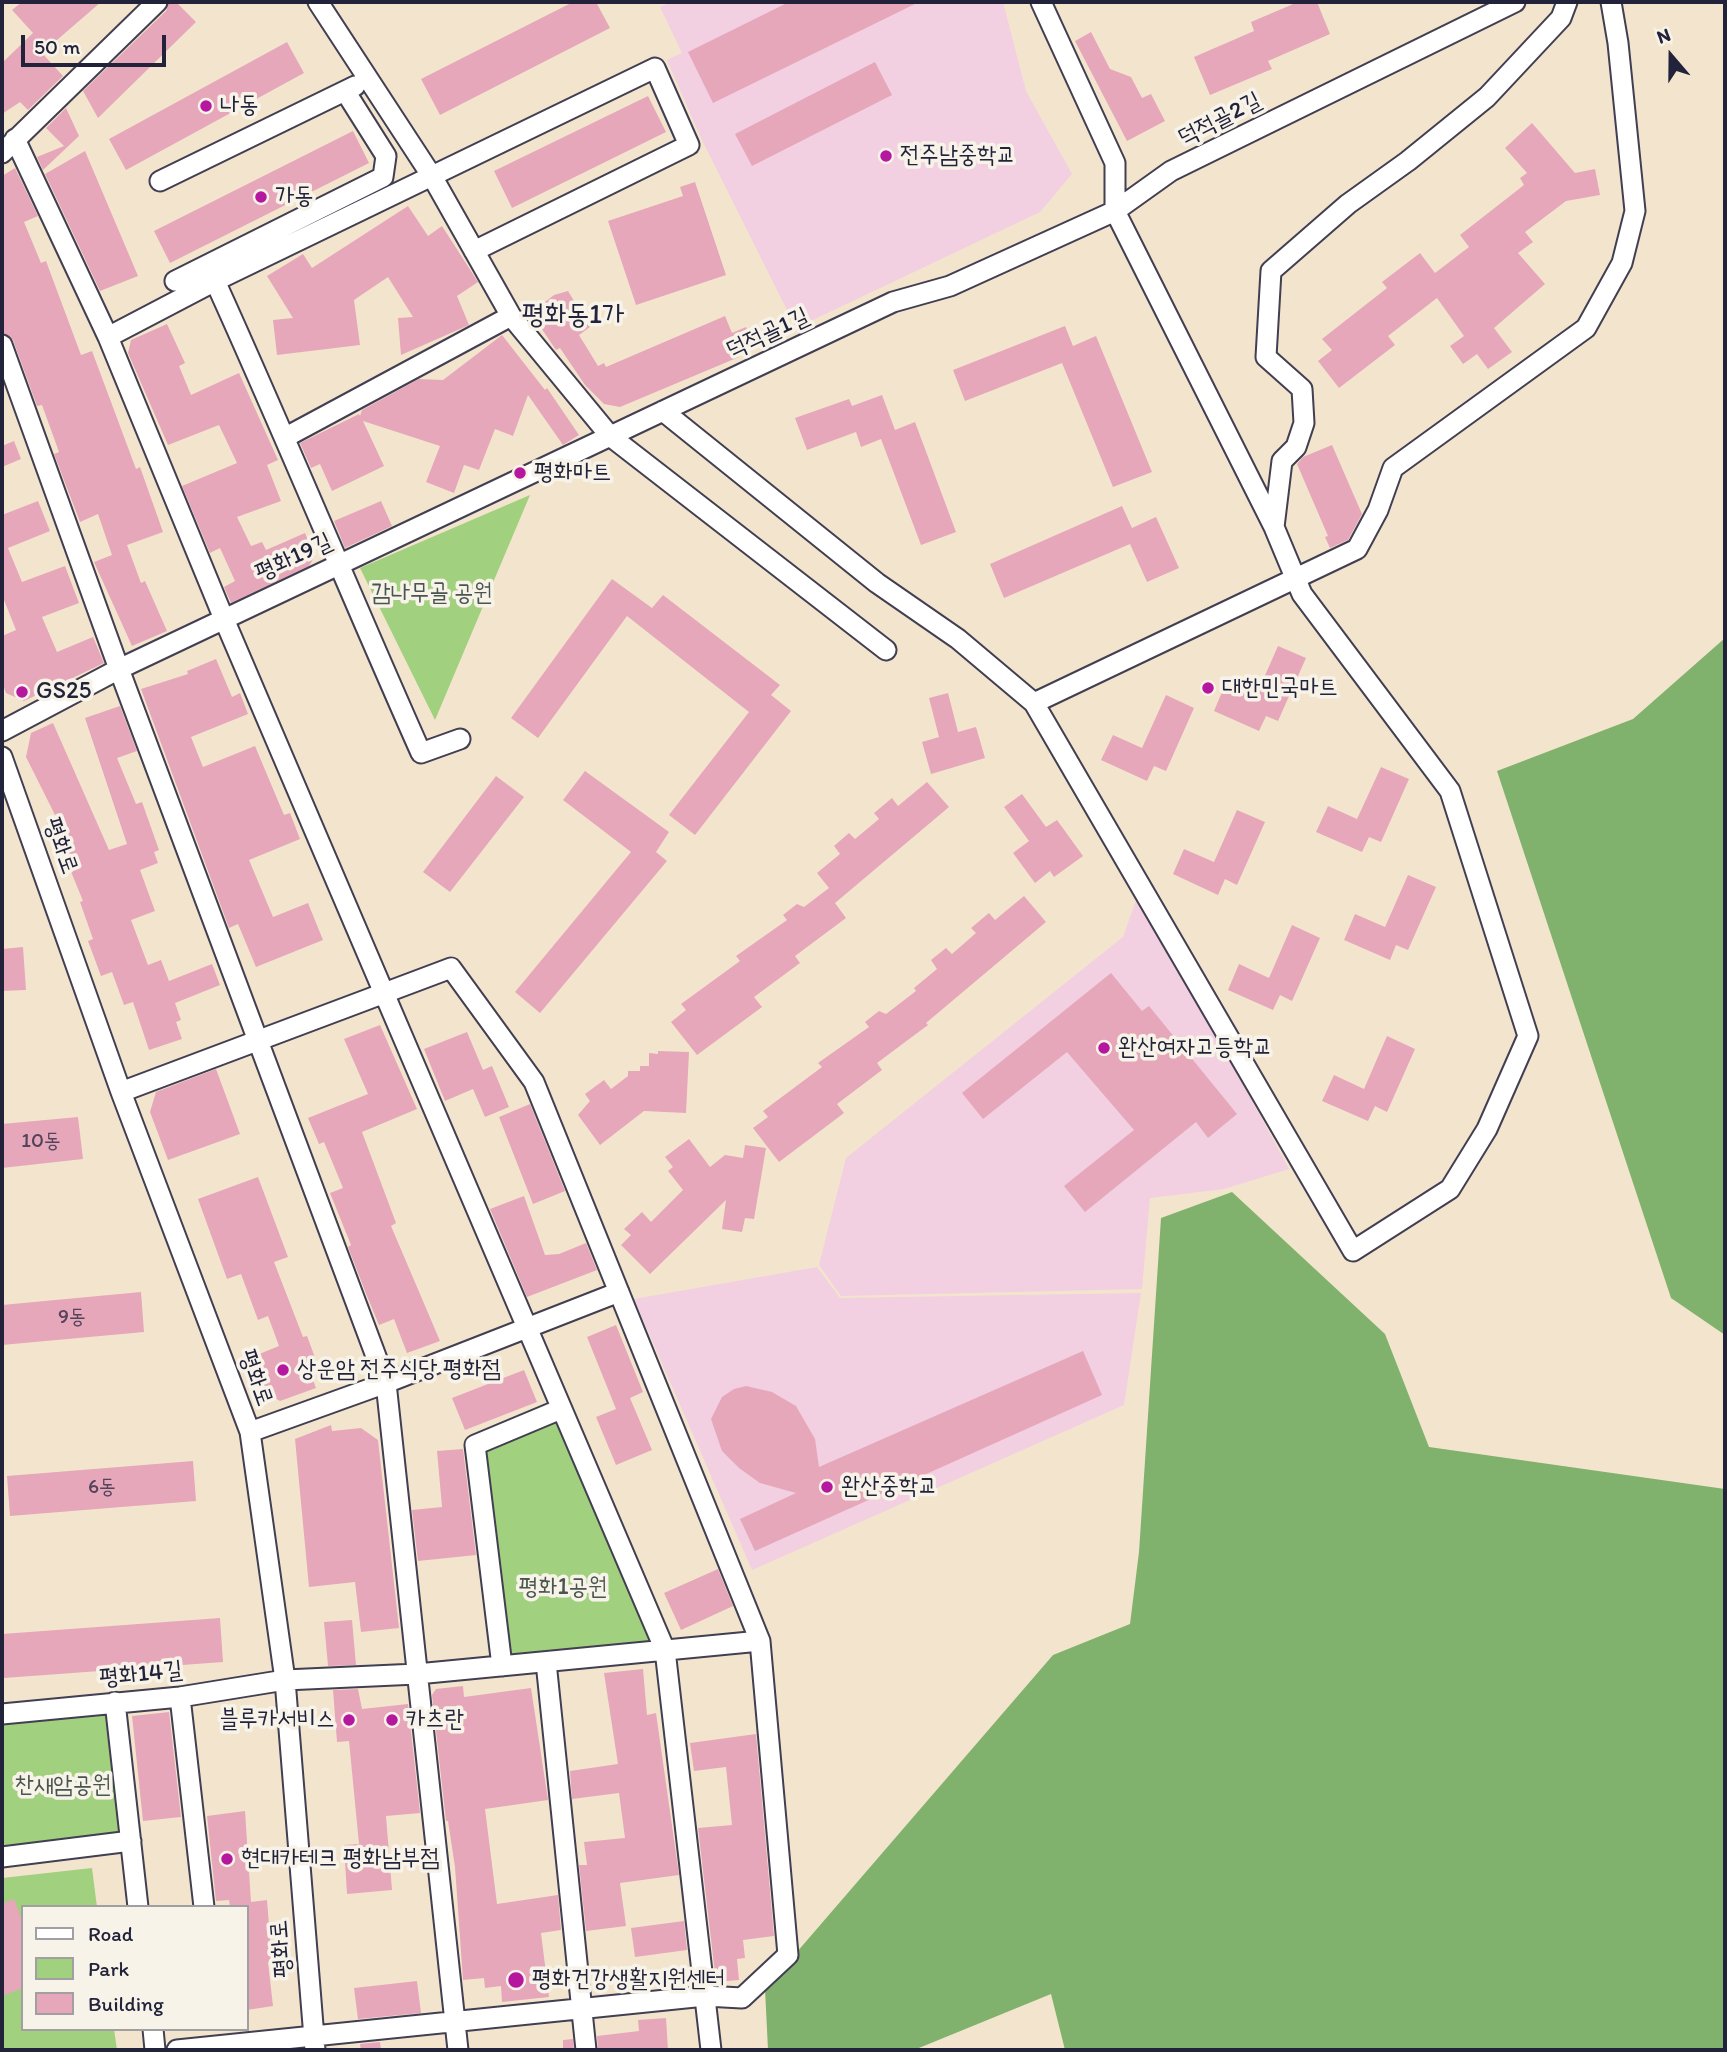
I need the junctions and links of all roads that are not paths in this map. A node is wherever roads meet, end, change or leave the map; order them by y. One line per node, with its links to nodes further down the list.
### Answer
1 (157, 2): 9 (street)
2 (318, 2): 7 (street)
3 (1041, 2): 12 (street)
4 (1515, 2): 12 (street, 덕적골2길)
5 (1567, 2): 23 (street)
6 (1611, 2): 25 (street)
7 (369, 79): 8 (street); 10 (street)
8 (345, 91): 11 (street); 14 (street)
9 (8, 146): 18 (street)
10 (433, 178): 13 (street); 13 (street); 15 (street)
11 (160, 181)
12 (1115, 211): 16 (street, 덕적골2길); 23 (street)
13 (474, 251): 17 (street)
14 (175, 281)
15 (215, 281): 18 (street); 22 (street)
16 (950, 286): 20 (street, 덕적골1길)
17 (512, 316): 21 (street); 22 (street)
18 (108, 337): 26 (street)
19 (2, 345): 28 (street)
20 (663, 411): 21 (street, 덕적골1길); 29 (street)
21 (610, 436): 24 (street, 평화19길); 27 (street)
22 (286, 437): 24 (street)
23 (1274, 527): 25 (street)
24 (338, 565): 26 (street, 평화19길); 31 (street)
25 (1295, 579): 29 (street); 29 (street)
26 (224, 619): 28 (street, 평화19길); 33 (street)
27 (887, 650)
28 (118, 668): 30 (street, 평화19길); 34 (street)
29 (1034, 703)
30 (2, 731)
31 (460, 739)
32 (2, 757): 35 (street, 평화로)
33 (386, 993): 34 (street); 36 (street); 37 (street)
34 (257, 1041): 35 (street); 38 (street)
35 (121, 1092): 40 (street, 평화로)
36 (619, 1292): 37 (street); 41 (street)
37 (528, 1329): 38 (street); 39 (street)
38 (386, 1384): 40 (street); 45 (street)
39 (561, 1409): 42 (street); 44 (street)
40 (250, 1432): 46 (street, 평화로)
41 (760, 1641): 42 (street, 평화14길); 54 (street)
42 (665, 1650): 43 (street, 평화14길); 54 (street)
43 (546, 1662): 44 (street, 평화14길); 55 (street)
44 (502, 1666): 45 (street, 평화14길)
45 (417, 1674): 46 (street, 평화14길); 56 (street)
46 (285, 1680): 47 (street, 평화14길); 59 (street, 평화로)
47 (180, 1697): 48 (street, 평화14길); 53 (street)
48 (115, 1702): 49 (street, 평화14길); 50 (street)
49 (2, 1714)
50 (131, 1841): 51 (street); 52 (street)
51 (2, 1857)
52 (138, 1905)
53 (204, 1905)
54 (705, 1996): 55 (street); 64 (street)
55 (582, 2008): 56 (street); 63 (street)
56 (455, 2022): 59 (street); 62 (street)
57 (153, 2031): 60 (street)
58 (219, 2042): 59 (street); 61 (street)
59 (315, 2042)
60 (155, 2050)
61 (177, 2050)
62 (458, 2050)
63 (586, 2050)
64 (711, 2050)

